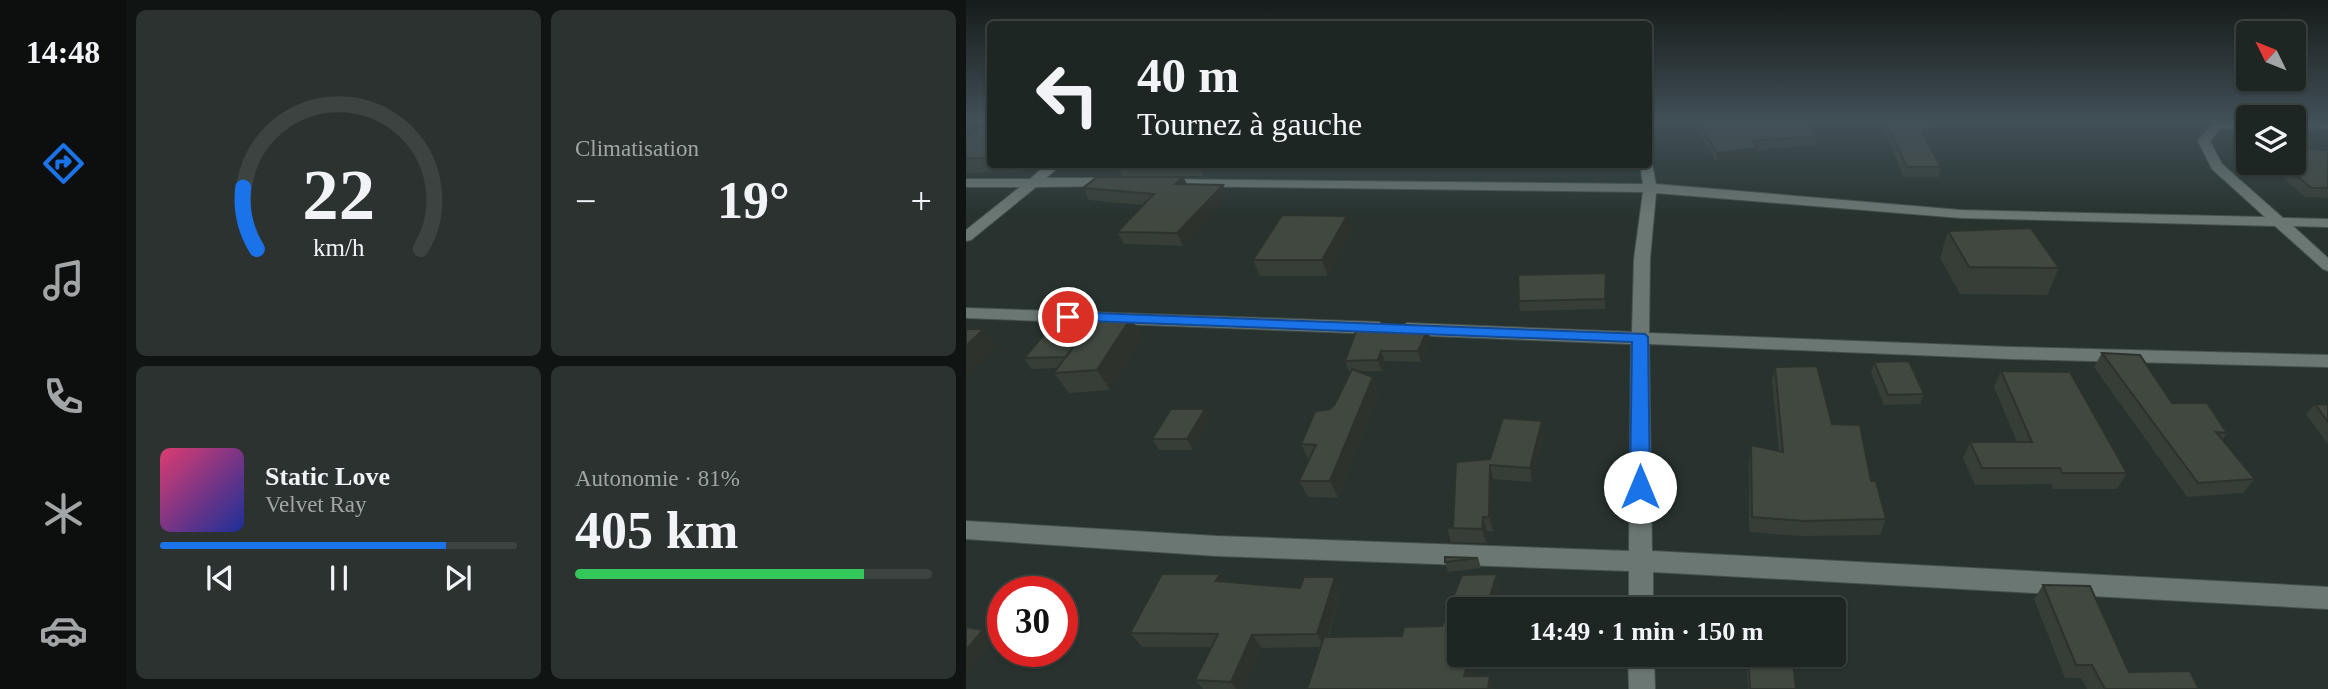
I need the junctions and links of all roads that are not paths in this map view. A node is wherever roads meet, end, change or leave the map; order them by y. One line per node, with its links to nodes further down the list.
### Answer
1 (2210, 152): 7 (street)
2 (1051, 168): 4 (street)
3 (1647, 168): 6 (street)
4 (1034, 182): 5 (street); 6 (street); 9 (street)
5 (966, 183)
6 (1650, 188): 7 (street); 12 (street)
7 (2280, 221): 8 (street); 10 (street)
8 (2328, 223)
9 (966, 237)
10 (2328, 266)
11 (966, 313): 12 (street)
12 (1640, 337): 13 (street); 15 (street)
13 (2328, 361)
14 (966, 530): 15 (street)
15 (1640, 561): 16 (street); 17 (street)
16 (1641, 597)
17 (2328, 597)
18 (1641, 667): 19 (street)
19 (1642, 689)

